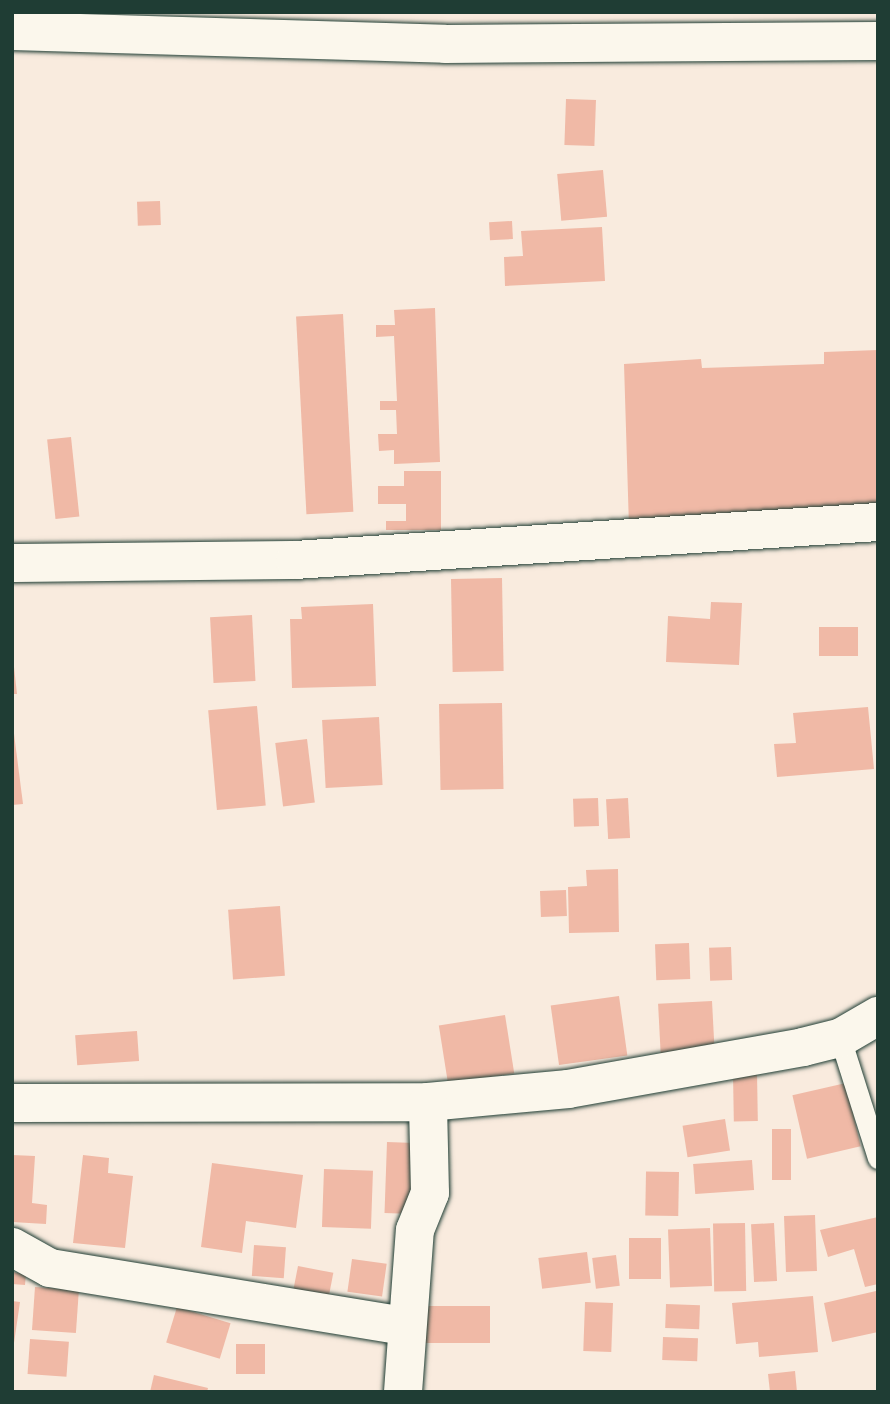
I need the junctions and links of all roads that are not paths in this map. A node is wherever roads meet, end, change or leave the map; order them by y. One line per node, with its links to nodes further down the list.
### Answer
1 (12, 31): 2 (street)
2 (878, 41)
3 (878, 522): 4 (street)
4 (12, 563)
5 (878, 1016): 6 (street)
6 (840, 1038): 7 (street); 9 (lane)
7 (428, 1102): 8 (street); 11 (street)
8 (12, 1103)
9 (878, 1158)
10 (12, 1247): 11 (street)
11 (404, 1325): 12 (street)
12 (403, 1392)

